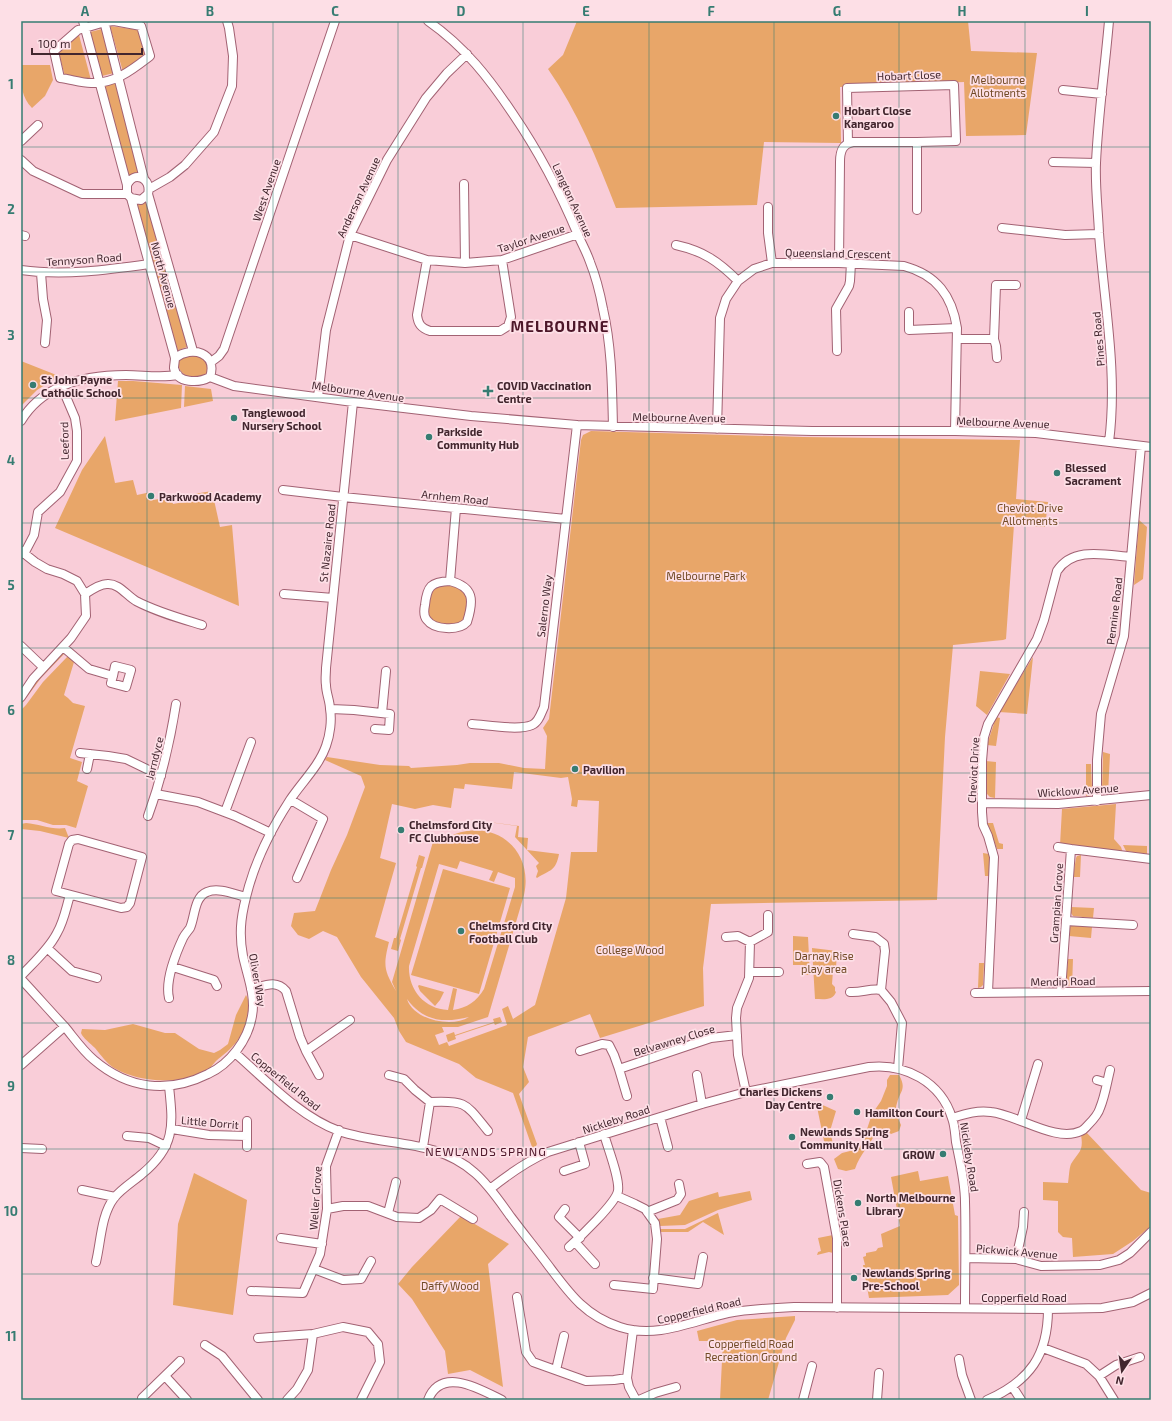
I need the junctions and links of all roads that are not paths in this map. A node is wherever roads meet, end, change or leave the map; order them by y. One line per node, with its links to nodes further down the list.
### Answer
1 (227, 21): 22 (street)
2 (335, 21): 51 (street, West Avenue)
3 (428, 21): 7 (street, Langton Avenue)
4 (1110, 21): 12 (street, Pines Road)
5 (104, 22): 6 (street); 9 (street, North Avenue); 9 (street)
6 (84, 24): 10 (street, North Avenue); 10 (street)
7 (438, 24): 8 (street, Langton Avenue)
8 (467, 54): 27 (street, Langton Avenue); 29 (street, Anderson Avenue)
9 (119, 77): 10 (street); 20 (street, North Avenue)
10 (100, 82): 23 (street, North Avenue)
11 (1063, 90): 12 (street)
12 (1102, 94): 19 (street, Pines Road)
13 (38, 125): 14 (street)
14 (21, 141)
15 (917, 142): 16 (street, Hobart Close); 16 (street, Hobart Close); 25 (street)
16 (848, 143): 35 (street, Hobart Close)
17 (21, 160): 23 (street)
18 (1053, 162): 19 (street)
19 (1096, 164): 28 (street, Pines Road)
20 (144, 179): 22 (street, North Avenue); 23 (street)
21 (464, 184): 34 (street)
22 (149, 191): 23 (street); 47 (street, North Avenue)
23 (129, 192): 37 (street, North Avenue)
24 (768, 207): 33 (street)
25 (917, 210)
26 (1002, 228): 28 (street)
27 (578, 234): 32 (street, Taylor Avenue); 59 (street, Langton Avenue)
28 (1099, 234): 62 (street, Pines Road)
29 (350, 235): 31 (street, Taylor Avenue); 55 (street, Anderson Avenue)
30 (676, 245): 40 (street)
31 (427, 260): 32 (street); 34 (street, Taylor Avenue)
32 (502, 260): 34 (street, Taylor Avenue)
33 (772, 262): 35 (street, Queensland Crescent); 40 (street, Queensland Crescent)
34 (465, 263)
35 (839, 263): 36 (street, Queensland Crescent)
36 (851, 263): 43 (street, Queensland Crescent); 48 (street)
37 (149, 264): 39 (street, Tennyson Road); 49 (street, North Avenue)
38 (21, 270): 39 (street, Tennyson Road)
39 (41, 273): 46 (street)
40 (738, 280): 60 (street, Queensland Crescent)
41 (1016, 285): 45 (street)
42 (909, 312): 43 (street)
43 (957, 328): 44 (street, Queensland Crescent)
44 (957, 339): 45 (street); 61 (street, Queensland Crescent)
45 (994, 339): 50 (street)
46 (45, 342)
47 (193, 351): 49 (street); 51 (street)
48 (836, 351)
49 (175, 358): 52 (street)
50 (997, 358)
51 (211, 362): 53 (street)
52 (178, 376): 53 (street); 54 (street)
53 (210, 377): 55 (street, Melbourne Avenue)
54 (62, 385): 57 (street); 69 (street, Leeford)
55 (318, 397): 56 (street, Melbourne Avenue)
56 (353, 402): 58 (street, Melbourne Avenue); 66 (street, St Nazaire Road)
57 (21, 421)
58 (577, 425): 59 (street, Melbourne Avenue); 68 (street, Salerno Way)
59 (613, 427): 60 (street, Melbourne Avenue)
60 (717, 429): 61 (street, Melbourne Avenue)
61 (955, 430): 62 (street, Melbourne Avenue)
62 (1109, 442): 63 (street, Melbourne Avenue)
63 (1141, 446): 64 (street, Melbourne Avenue); 70 (street, Pennine Road)
64 (1151, 447)
65 (283, 490): 66 (street, Arnhem Road)
66 (343, 497): 67 (street, Arnhem Road); 74 (street, St Nazaire Road)
67 (456, 508): 68 (street, Arnhem Road); 71 (street)
68 (566, 519): 86 (street, Salerno Way)
69 (23, 552): 72 (street)
70 (1131, 557): 96 (street, Pennine Road); 97 (street, Cheviot Drive)
71 (450, 581): 71 (street)
72 (85, 594): 75 (street); 77 (street)
73 (284, 594): 74 (street)
74 (333, 598): 81 (street, St Nazaire Road)
75 (202, 625)
76 (21, 646): 78 (street)
77 (63, 647): 78 (street); 80 (street)
78 (43, 667): 82 (street)
79 (386, 671): 85 (street)
80 (113, 676)
81 (326, 686): 84 (street, Oliver Way)
82 (21, 697)
83 (176, 704): 92 (street, Jarndyce)
84 (331, 709): 85 (street); 95 (street, Oliver Way)
85 (382, 713): 87 (street)
86 (472, 724)
87 (375, 729)
88 (251, 742): 98 (street)
89 (80, 753): 90 (street)
90 (90, 754): 91 (street); 92 (street)
91 (87, 769)
92 (161, 776): 93 (street, Jarndyce)
93 (156, 794): 98 (street); 99 (street, Jarndyce)
94 (1151, 795): 96 (street, Wicklow Avenue)
95 (291, 800): 100 (street, Oliver Way); 104 (street)
96 (1097, 801): 97 (street, Wicklow Avenue)
97 (982, 803): 125 (street, Cheviot Drive)
98 (225, 812): 100 (street)
99 (148, 816)
100 (271, 833): 106 (street, Oliver Way)
101 (1058, 847): 102 (street)
102 (1071, 849): 103 (street, Grampian Grove); 108 (street, Grampian Grove)
103 (1151, 859)
104 (297, 878)
105 (70, 895): 105 (street); 113 (street)
106 (246, 897): 114 (street); 120 (street, Oliver Way)
107 (768, 915): 112 (street)
108 (1066, 921): 109 (street); 122 (street, Grampian Grove)
109 (1133, 925)
110 (853, 934): 121 (street)
111 (726, 937): 112 (street)
112 (750, 942): 115 (street)
113 (47, 948): 117 (street); 118 (street)
114 (173, 967): 119 (street); 127 (street)
115 (750, 972): 116 (street); 130 (street)
116 (779, 972)
117 (21, 978): 129 (street, Oliver Way)
118 (97, 978)
119 (217, 986)
120 (250, 989): 131 (street); 133 (street, Oliver Way)
121 (881, 990): 124 (street); 136 (street)
122 (1061, 991): 123 (street, Mendip Road); 125 (street, Mendip Road)
123 (1151, 991)
124 (850, 992)
125 (988, 992): 126 (street, Mendip Road)
126 (975, 993)
127 (169, 998)
128 (350, 1020): 131 (street)
129 (64, 1027): 135 (street); 144 (street, Oliver Way)
130 (737, 1035): 137 (street, Belvawney Close); 145 (street)
131 (306, 1051): 139 (street)
132 (580, 1051): 137 (street)
133 (235, 1053): 144 (street, Oliver Way); 154 (street, Copperfield Road)
134 (1038, 1064): 151 (street)
135 (21, 1065)
136 (898, 1068): 145 (street, Nickleby Road); 150 (street, Nickleby Road)
137 (619, 1069): 146 (street)
138 (1110, 1070): 143 (street)
139 (319, 1075)
140 (389, 1075): 147 (street)
141 (697, 1075): 148 (street)
142 (1097, 1080): 143 (street)
143 (1107, 1083): 151 (street)
144 (169, 1086): 153 (street)
145 (746, 1092): 148 (street, Nickleby Road)
146 (627, 1096)
147 (430, 1102): 155 (street); 162 (street)
148 (702, 1104): 149 (street, Nickleby Road)
149 (660, 1117): 156 (street, Nickleby Road); 163 (street, Nickleby Road)
150 (952, 1118): 151 (street); 185 (street, Nickleby Road)
151 (1021, 1120)
152 (247, 1121): 158 (street, Little Dorrit)
153 (172, 1130): 158 (street, Little Dorrit); 160 (street)
154 (339, 1130): 162 (street, Copperfield Road); 174 (street, Weller Grove)
155 (488, 1131)
156 (604, 1134): 159 (street, Nickleby Road); 172 (street)
157 (126, 1136): 160 (street)
158 (247, 1136): 161 (street, Little Dorrit)
159 (579, 1142): 167 (street, Nickleby Road); 170 (street, Nickleby Road)
160 (166, 1146): 173 (street)
161 (247, 1147)
162 (423, 1147): 170 (street, Copperfield Road)
163 (668, 1147)
164 (21, 1148): 165 (street)
165 (42, 1149)
166 (806, 1164): 196 (street, Dickens Place)
167 (564, 1171)
168 (396, 1182): 178 (street)
169 (679, 1184): 176 (street)
170 (490, 1189): 199 (street, Copperfield Road)
171 (82, 1190): 173 (street)
172 (616, 1196): 176 (street); 182 (street)
173 (115, 1197): 188 (street)
174 (327, 1209): 178 (street); 183 (street, Weller Grove)
175 (565, 1210): 182 (street)
176 (647, 1212): 191 (street)
177 (1024, 1212): 186 (street)
178 (388, 1213): 179 (street)
179 (473, 1219)
180 (1151, 1232): 186 (street, Pickwick Avenue)
181 (281, 1238): 183 (street, Weller Grove)
182 (575, 1242): 189 (street)
183 (322, 1244): 190 (street, Weller Grove)
184 (703, 1257): 191 (street)
185 (966, 1258): 186 (street, Pickwick Avenue); 197 (street, Nickleby Road)
186 (1016, 1259)
187 (371, 1261): 190 (street)
188 (96, 1262)
189 (595, 1264)
190 (314, 1268): 193 (street, Weller Grove)
191 (653, 1278): 192 (street)
192 (614, 1285)
193 (251, 1291)
194 (1151, 1293): 198 (street, Copperfield Road)
195 (517, 1297): 209 (street)
196 (837, 1308): 197 (street, Copperfield Road); 199 (street, Copperfield Road)
197 (965, 1308): 198 (street, Copperfield Road)
198 (1048, 1309): 204 (street)
199 (633, 1330): 213 (street)
200 (313, 1334): 202 (street); 219 (street); 220 (street)
201 (564, 1336): 209 (street)
202 (258, 1338)
203 (205, 1345): 218 (street)
204 (1043, 1348): 212 (street); 214 (street)
205 (1140, 1357): 212 (street)
206 (959, 1359): 227 (street)
207 (180, 1361): 211 (street)
208 (812, 1366): 225 (street)
209 (556, 1370): 213 (street)
210 (878, 1373): 226 (street)
211 (165, 1376): 216 (street); 217 (street)
212 (1099, 1376): 230 (street)
213 (627, 1378): 223 (street)
214 (1012, 1386): 228 (street); 229 (street)
215 (676, 1387): 224 (street)
216 (142, 1400)
217 (187, 1400)
218 (257, 1400)
219 (287, 1400)
220 (361, 1400)
221 (428, 1400): 222 (street)
222 (502, 1400)
223 (636, 1400)
224 (639, 1400)
225 (803, 1400)
226 (878, 1400)
227 (971, 1400)
228 (987, 1400)
229 (1021, 1400)
230 (1114, 1400)

